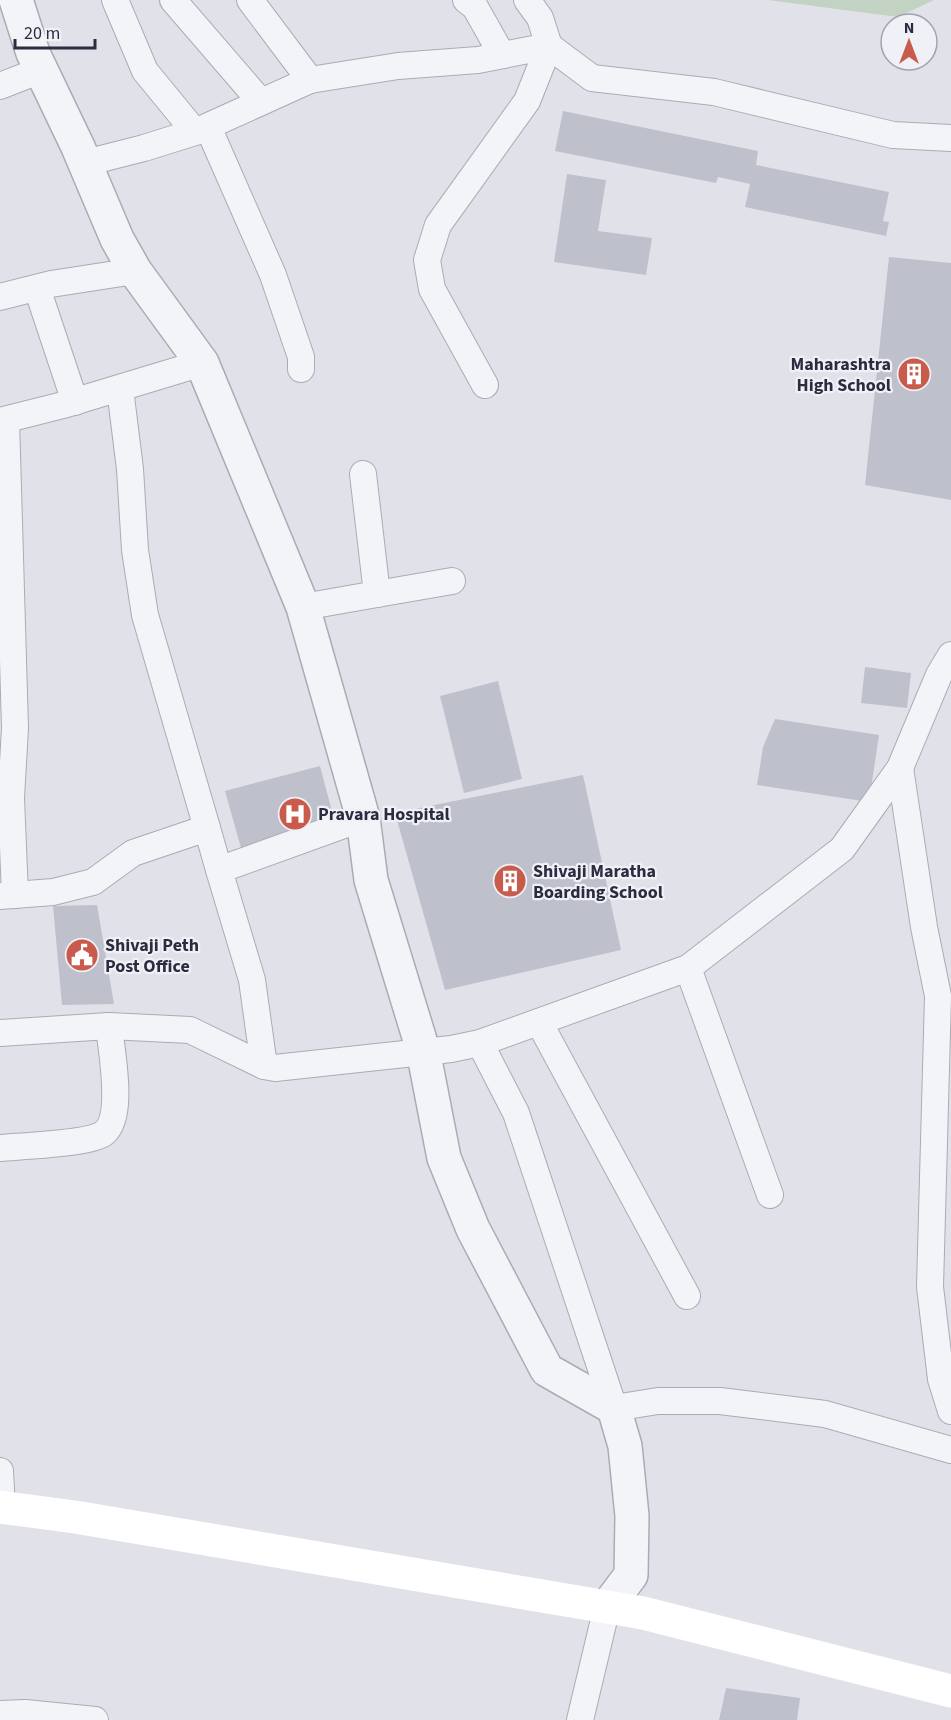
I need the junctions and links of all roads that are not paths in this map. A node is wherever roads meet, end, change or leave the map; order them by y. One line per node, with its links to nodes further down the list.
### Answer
1 (16, 0): 9 (street)
2 (115, 0): 13 (street)
3 (173, 0): 12 (street)
4 (250, 0): 10 (street)
5 (466, 0): 8 (street)
6 (527, 0): 7 (street)
7 (549, 46): 8 (street); 14 (street); 21 (street)
8 (502, 55): 10 (street)
9 (41, 70): 11 (street); 15 (street)
10 (310, 80): 12 (street)
11 (0, 86)
12 (261, 102): 13 (street)
13 (201, 130): 15 (street); 20 (street)
14 (951, 138)
15 (85, 163): 16 (street)
16 (135, 271): 17 (street); 19 (street)
17 (37, 288): 18 (street); 23 (street)
18 (0, 297)
19 (202, 363): 22 (street); 28 (street)
20 (301, 369)
21 (485, 385)
22 (120, 388): 23 (street); 32 (street)
23 (75, 402): 24 (street)
24 (3, 420): 34 (street)
25 (363, 474): 27 (street)
26 (452, 581): 27 (street)
27 (377, 594): 28 (street)
28 (303, 607): 31 (street)
29 (951, 655): 30 (street)
30 (900, 768): 35 (street); 36 (street)
31 (363, 818): 33 (street); 41 (street)
32 (207, 828): 33 (street); 34 (street)
33 (219, 870): 42 (street)
34 (8, 896)
35 (688, 968): 37 (street); 44 (street)
36 (944, 996): 47 (street)
37 (538, 1022): 40 (street); 45 (street)
38 (109, 1026): 39 (street); 42 (street); 43 (street)
39 (0, 1033)
40 (480, 1043): 41 (street); 46 (street)
41 (423, 1050): 42 (street); 46 (street)
42 (264, 1066)
43 (0, 1148)
44 (770, 1195)
45 (687, 1296)
46 (614, 1408): 48 (street); 51 (street)
47 (951, 1412)
48 (951, 1450)
49 (0, 1471): 50 (street)
50 (1, 1507): 51 (main road)
51 (607, 1607): 52 (main road); 55 (street)
52 (951, 1691)
53 (2, 1716): 54 (street)
54 (95, 1720)
55 (580, 1720)

